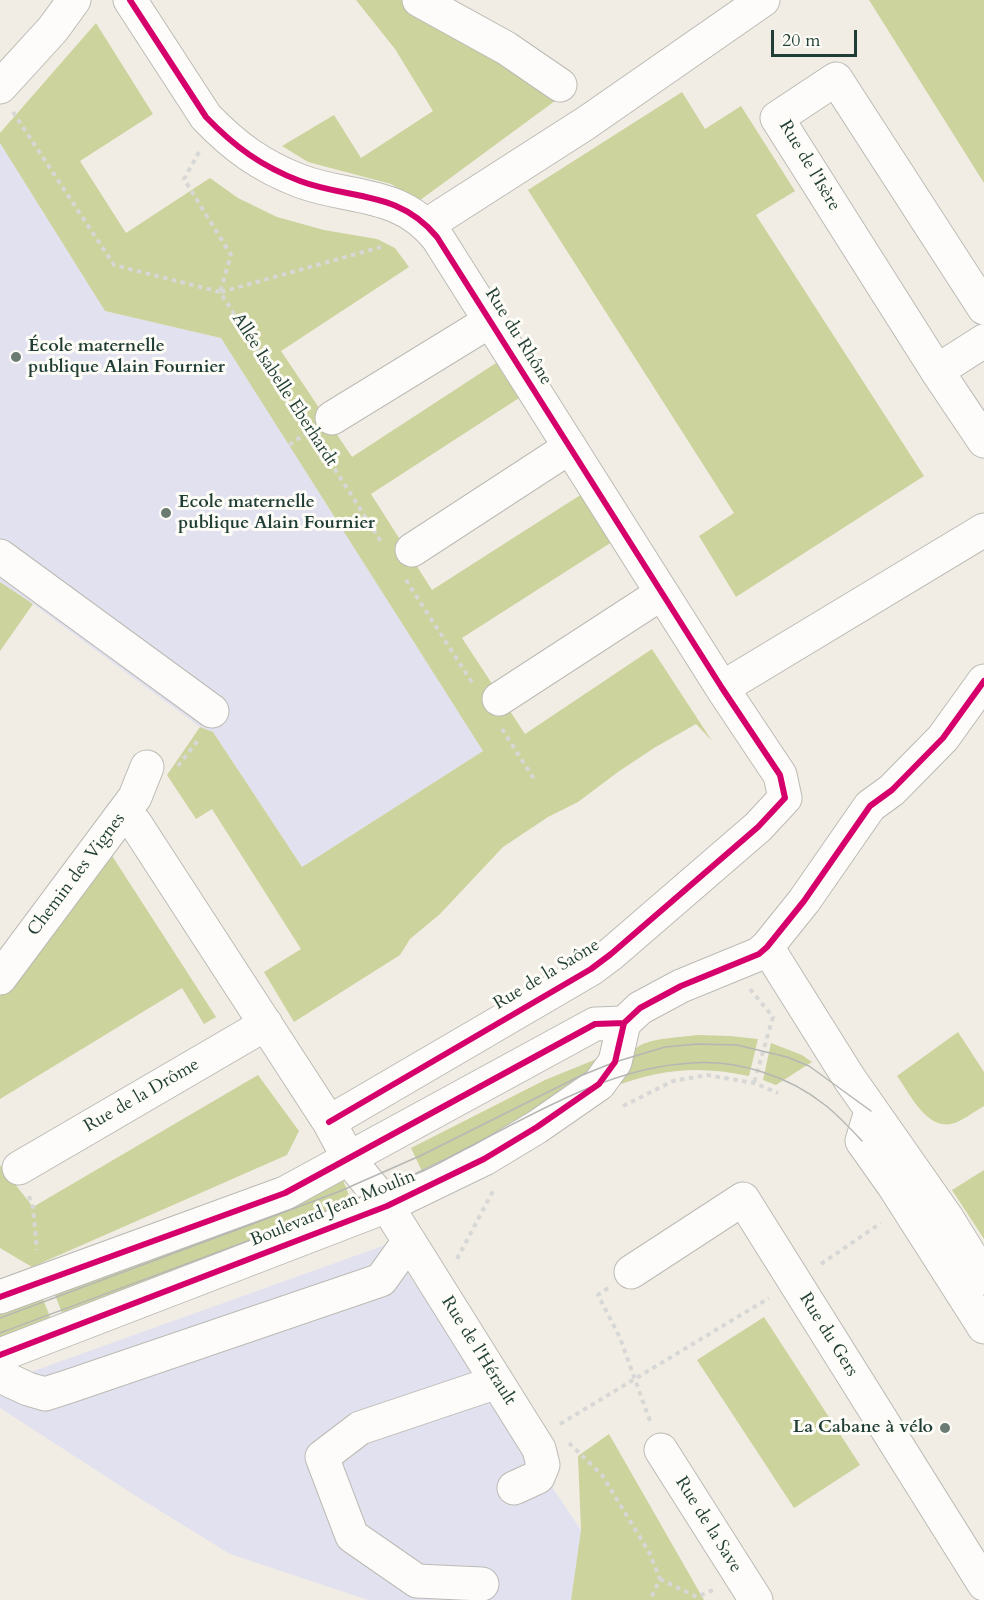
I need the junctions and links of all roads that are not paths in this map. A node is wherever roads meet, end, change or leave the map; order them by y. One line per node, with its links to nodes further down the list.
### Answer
1 (74, 0): 6 (street)
2 (130, 0): 7 (street, Rue du Rhône)
3 (419, 0): 5 (street)
4 (764, 0): 7 (street)
5 (560, 85)
6 (4, 97)
7 (426, 225): 9 (street, Rue du Rhône)
8 (984, 308): 11 (street, Rue de l'Isère)
9 (490, 321): 12 (street); 14 (street, Rue du Rhône)
10 (984, 341): 11 (street)
11 (937, 371): 13 (street, Rue de l'Isère)
12 (315, 427)
13 (984, 441)
14 (570, 447): 17 (street); 18 (street, Rue du Rhône)
15 (984, 530): 20 (street)
16 (0, 556): 22 (street)
17 (400, 558)
18 (662, 593): 20 (street, Rue du Rhône); 21 (street)
19 (984, 681): 26 (street)
20 (722, 688): 24 (street, Rue du Rhône)
21 (491, 704)
22 (213, 711)
23 (147, 767): 27 (street, Chemin des Vignes)
24 (785, 798): 30 (street, Rue de la Saône)
25 (135, 823): 29 (street)
26 (767, 954): 28 (street); 31 (street)
27 (0, 978)
28 (624, 1023): 32 (street, Boulevard Jean Moulin); 34 (street, Boulevard Jean Moulin)
29 (266, 1024): 30 (street); 33 (street, Rue de la Drôme)
30 (329, 1122): 32 (street)
31 (867, 1126): 37 (street); 39 (street)
32 (349, 1159): 34 (street, Rue de l'Hérault); 38 (street, Boulevard Jean Moulin)
33 (19, 1168)
34 (387, 1206): 35 (street, Rue de l'Hérault); 40 (street, Boulevard Jean Moulin)
35 (409, 1241): 41 (street); 42 (street, Rue de l'Hérault)
36 (631, 1272): 46 (street, Rue du Gers)
37 (984, 1278)
38 (0, 1297)
39 (984, 1327)
40 (0, 1355)
41 (0, 1376)
42 (497, 1382): 44 (street, Rue de l'Hérault); 45 (street)
43 (661, 1450): 47 (street, Rue de la Save)
44 (514, 1488)
45 (482, 1584)
46 (984, 1584)
47 (748, 1588)

